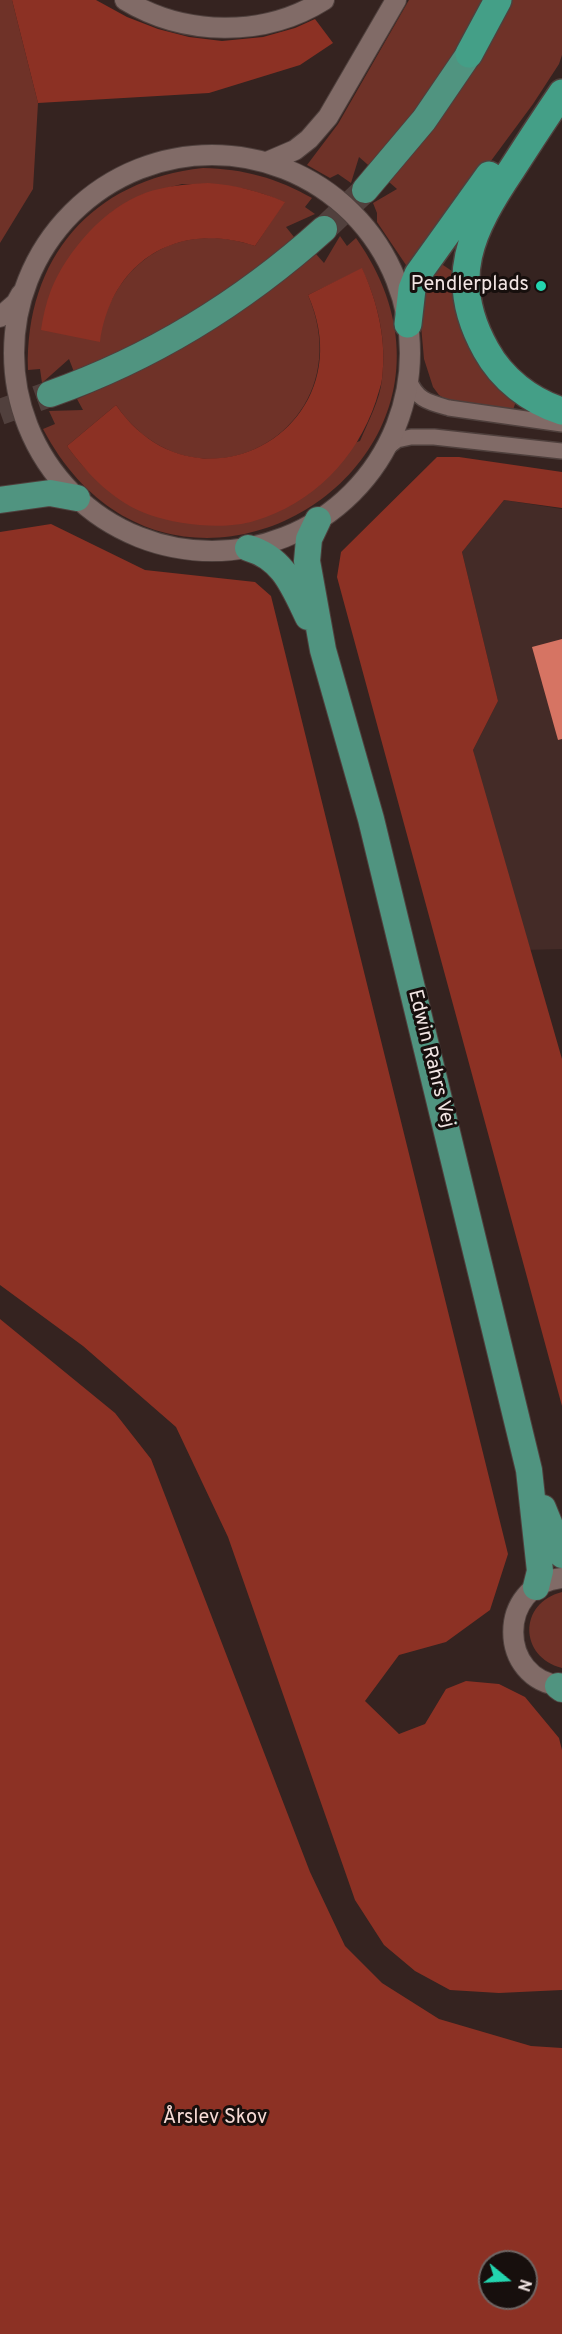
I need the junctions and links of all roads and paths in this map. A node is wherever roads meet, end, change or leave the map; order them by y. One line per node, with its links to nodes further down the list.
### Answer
1 (124, 0): 2 (street)
2 (324, 0)
3 (396, 0): 8 (street)
4 (498, 0): 5 (highway)
5 (469, 54): 9 (highway)
6 (562, 71): 13 (highway)
7 (562, 93): 16 (highway)
8 (267, 162): 11 (street); 13 (street)
9 (365, 190)
10 (324, 229): 15 (highway)
11 (24, 289): 12 (street); 20 (street)
12 (0, 317)
13 (408, 324): 14 (street)
14 (408, 378): 17 (street); 18 (street)
15 (50, 394)
16 (562, 411)
17 (562, 424)
18 (384, 450): 19 (street); 22 (street)
19 (562, 451)
20 (77, 498): 21 (highway); 23 (street)
21 (0, 500)
22 (318, 520): 23 (street); 24 (highway)
23 (248, 548): 24 (highway)
24 (323, 650): 25 (highway, Edwin Rahrs Vej)
25 (529, 1470): 26 (highway); 28 (highway)
26 (562, 1555)
27 (562, 1578): 28 (street)
28 (536, 1587): 29 (street)
29 (561, 1687)

